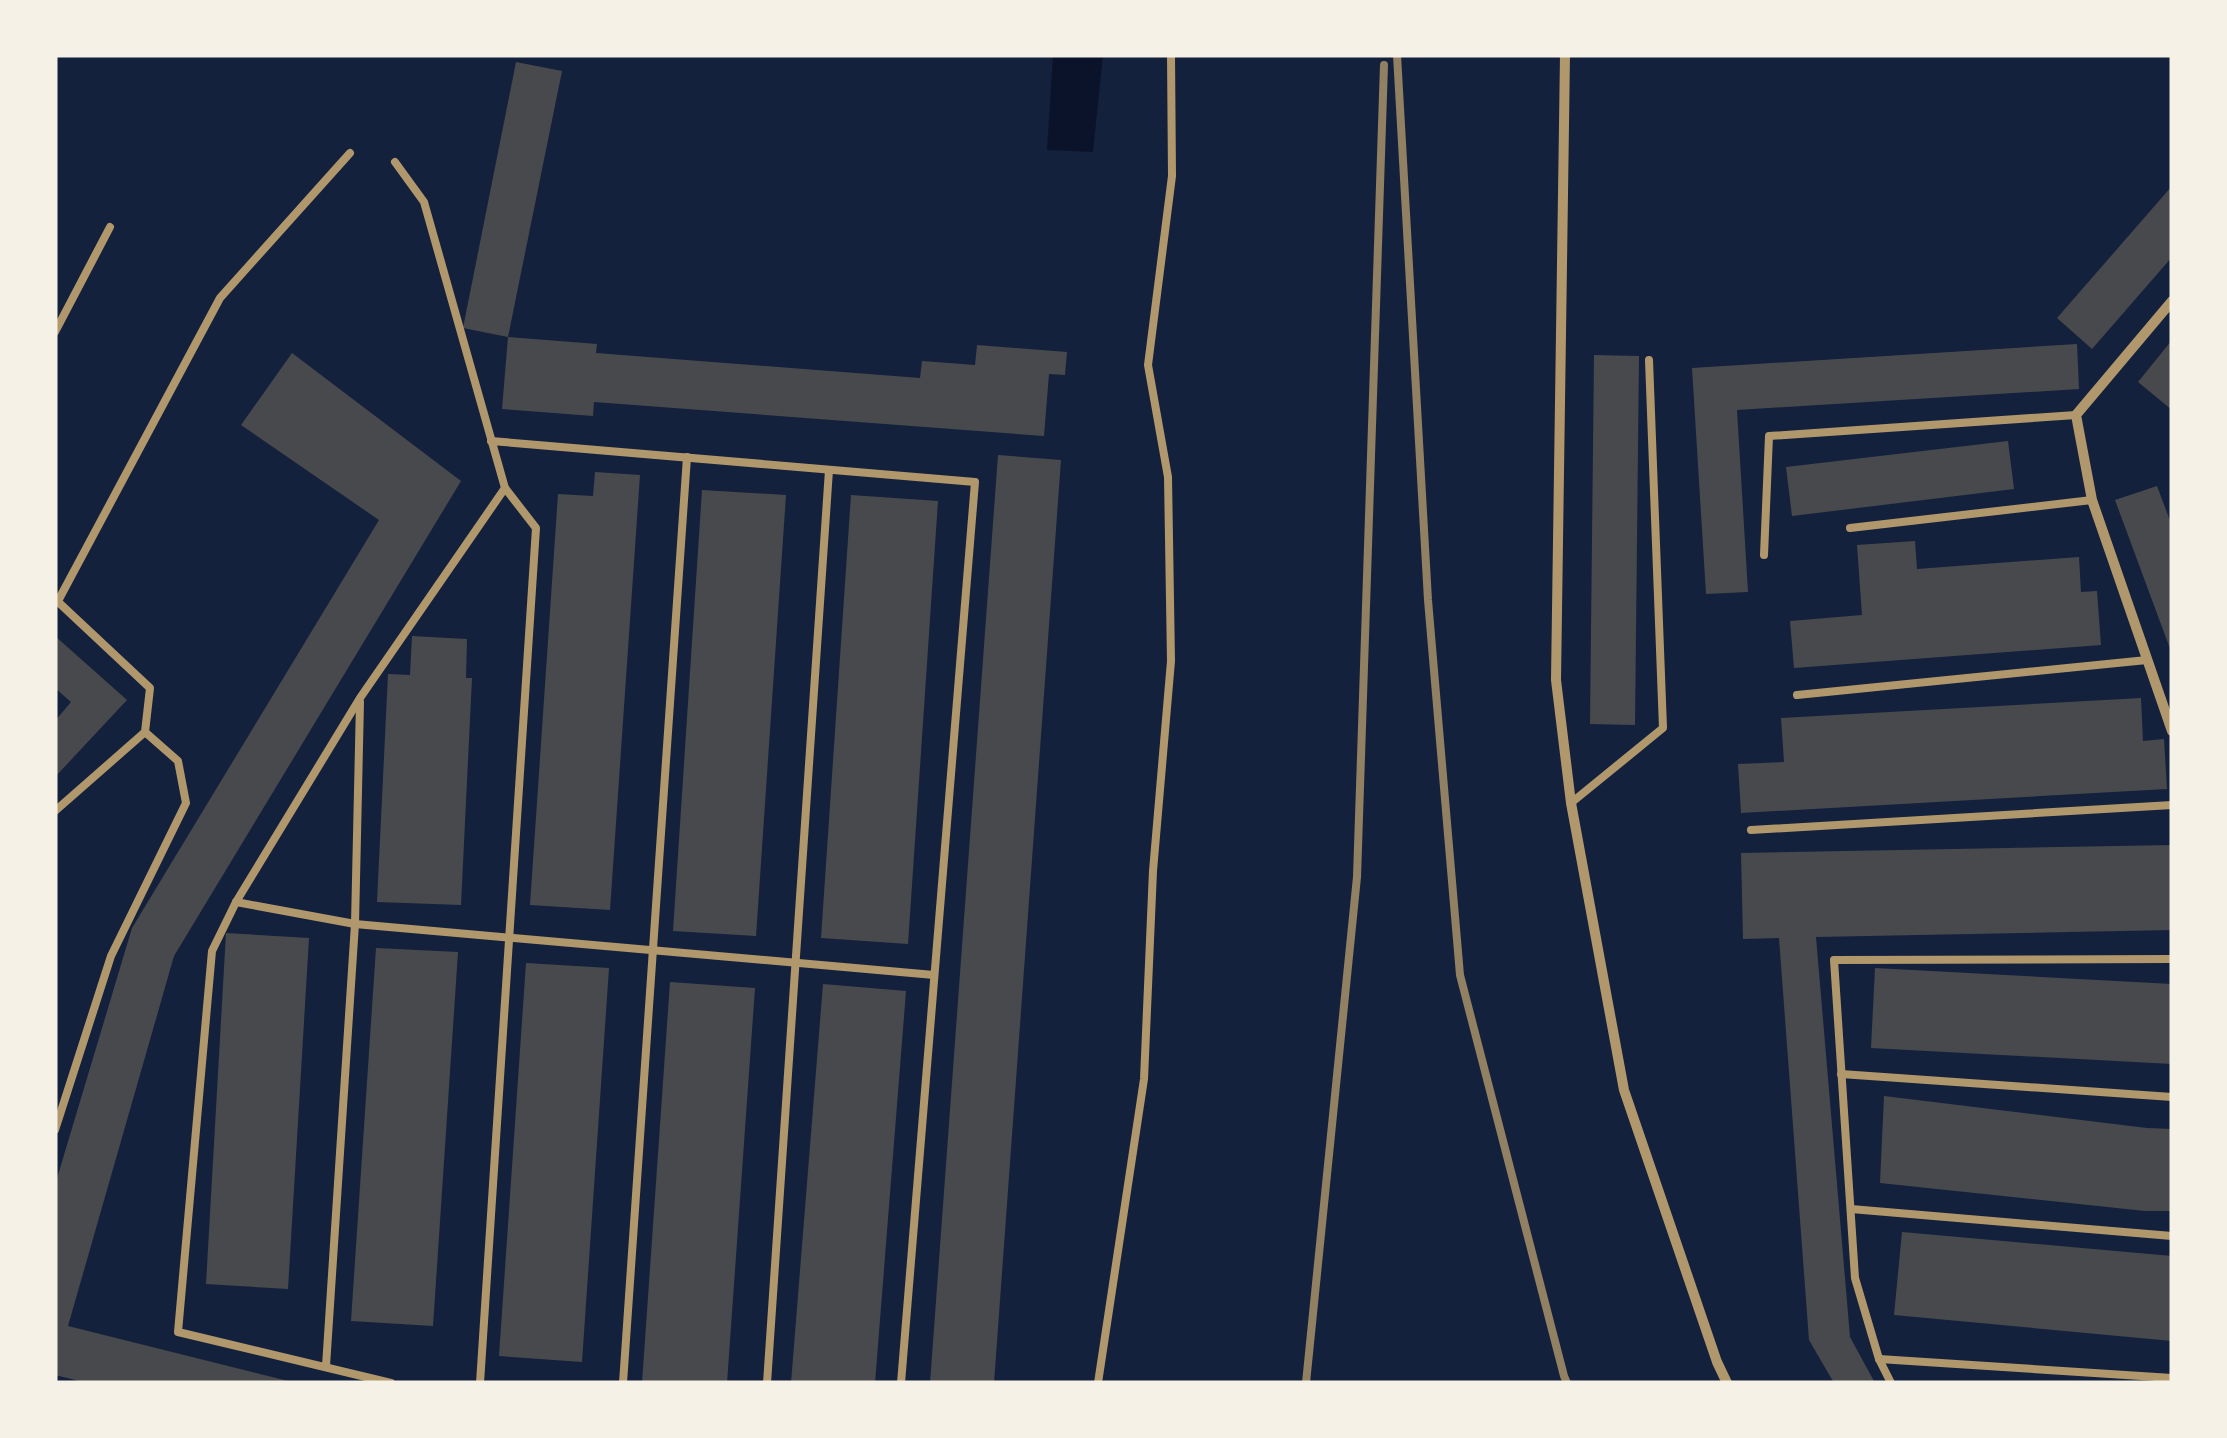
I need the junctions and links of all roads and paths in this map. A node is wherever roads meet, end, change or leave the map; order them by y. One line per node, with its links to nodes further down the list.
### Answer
1 (1171, 55): 47 (lane)
2 (1565, 55): 23 (street)
3 (350, 153): 17 (lane)
4 (396, 162): 10 (lane)
5 (110, 227): 7 (lane)
6 (2172, 301): 9 (street)
7 (55, 332)
8 (1649, 360): 23 (lane)
9 (2076, 414): 14 (street); 16 (lane)
10 (491, 441): 11 (lane); 13 (lane)
11 (687, 457): 12 (lane); 30 (lane)
12 (829, 470): 32 (lane); 33 (lane)
13 (505, 488): 20 (lane); 29 (lane)
14 (2092, 500): 15 (lane); 18 (street)
15 (1850, 528)
16 (1764, 555)
17 (56, 600): 22 (lane)
18 (2147, 660): 19 (lane); 21 (street)
19 (1797, 695)
20 (360, 698): 27 (lane); 28 (lane)
21 (2172, 731)
22 (145, 732): 25 (lane); 36 (lane)
23 (1571, 803): 48 (street)
24 (2172, 805): 26 (lane)
25 (55, 812)
26 (1751, 830)
27 (236, 902): 28 (lane); 40 (lane)
28 (356, 924): 29 (lane); 40 (lane)
29 (509, 938): 30 (lane); 43 (lane)
30 (653, 951): 32 (lane); 44 (lane)
31 (2172, 959): 34 (lane)
32 (796, 963): 33 (lane); 45 (lane)
33 (934, 976): 46 (lane)
34 (1842, 1074): 35 (lane); 37 (lane)
35 (2172, 1097)
36 (55, 1130)
37 (1851, 1209): 38 (lane); 39 (lane)
38 (2172, 1236)
39 (1878, 1358): 41 (lane); 49 (lane)
40 (326, 1366): 42 (lane)
41 (2172, 1378)
42 (391, 1383)
43 (480, 1383)
44 (623, 1383)
45 (767, 1383)
46 (900, 1383)
47 (1098, 1383)
48 (1728, 1383)
49 (1891, 1383)

